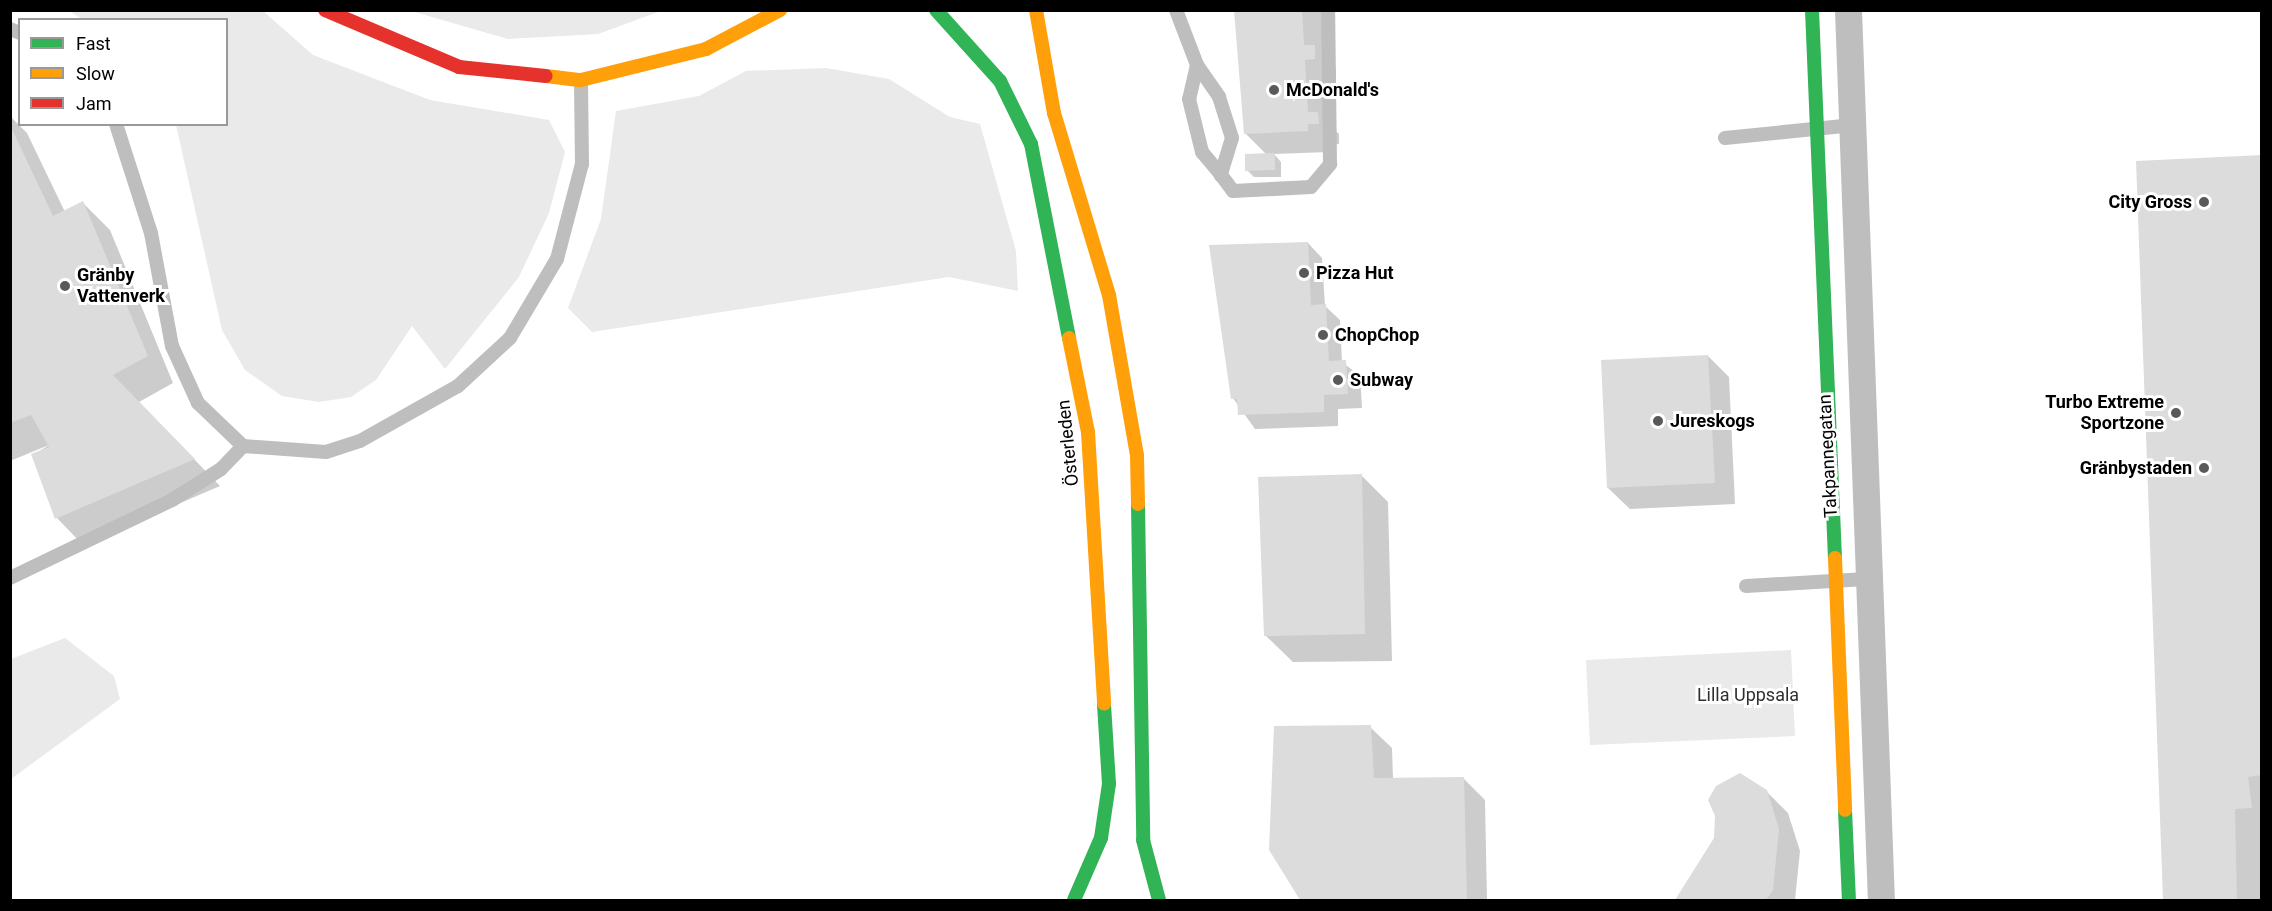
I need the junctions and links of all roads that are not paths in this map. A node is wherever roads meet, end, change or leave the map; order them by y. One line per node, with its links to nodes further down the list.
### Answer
1 (325, 10): 11 (main road)
2 (780, 10): 9 (main road)
3 (936, 10): 22 (main road, Österleden)
4 (1036, 10): 23 (main road)
5 (1176, 10): 10 (lane)
6 (1328, 10): 16 (lane)
7 (1812, 10): 14 (main road, Takpannegatan)
8 (1848, 10): 12 (street, Takpannegatan)
9 (754, 18): 11 (main road)
10 (1197, 65): 16 (lane); 16 (lane)
11 (581, 80): 17 (lane)
12 (1853, 125): 14 (lane); 19 (street, Takpannegatan)
13 (117, 126): 17 (lane)
14 (1816, 128): 15 (lane); 20 (main road, Takpannegatan)
15 (1725, 138)
16 (1221, 175)
17 (243, 446): 18 (lane)
18 (10, 578)
19 (1866, 579): 20 (lane); 25 (street, Takpannegatan)
20 (1834, 581): 21 (lane); 24 (main road, Takpannegatan)
21 (1746, 586)
22 (1074, 900)
23 (1159, 900)
24 (1849, 900)
25 (1881, 900)

